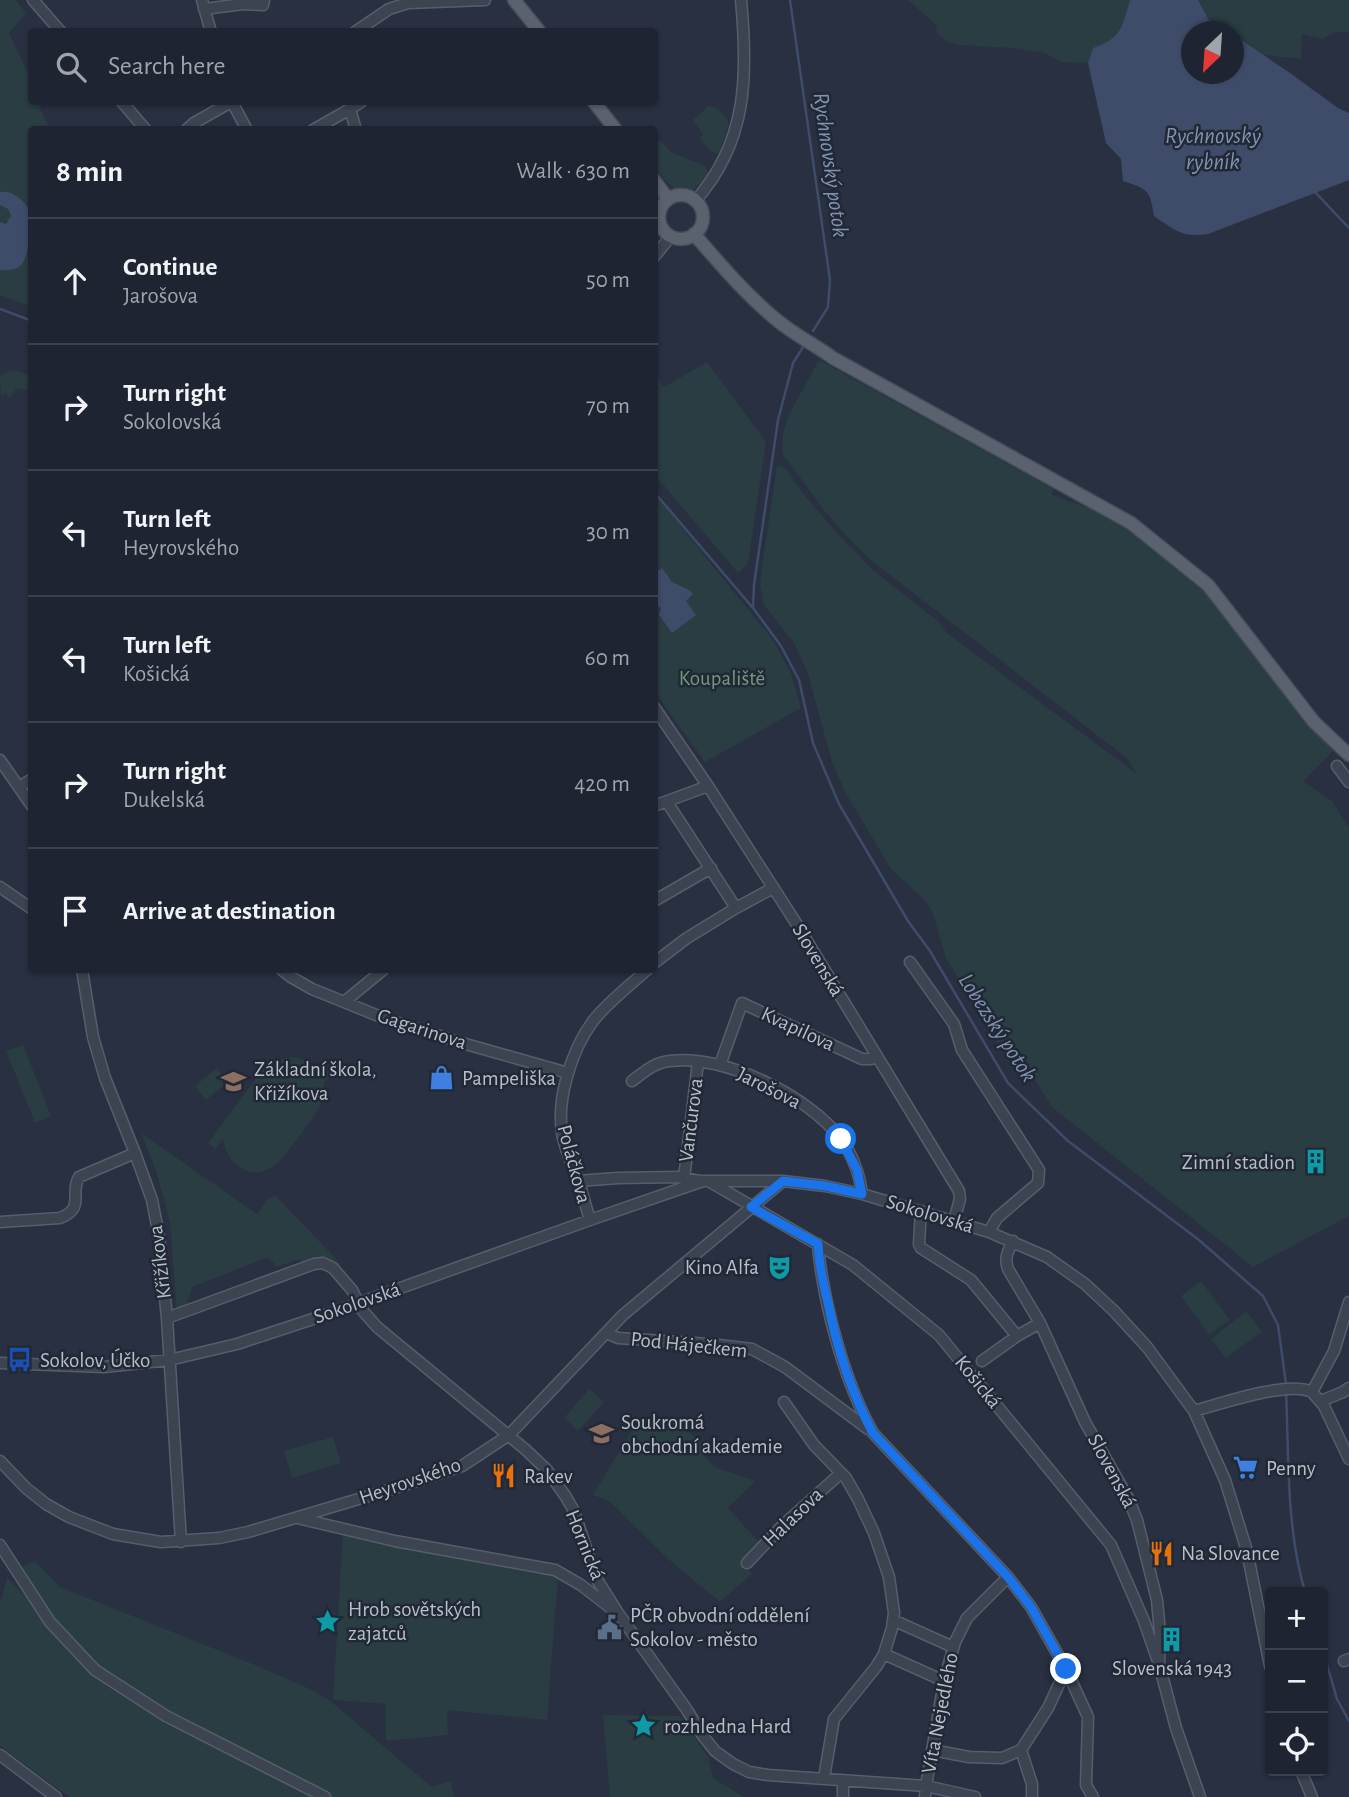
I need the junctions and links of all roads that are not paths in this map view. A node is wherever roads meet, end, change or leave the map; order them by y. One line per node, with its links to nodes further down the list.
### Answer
1 (33, 0): 8 (street)
2 (264, 0): 6 (street)
3 (485, 0): 10 (street)
4 (514, 0): 11 (main road)
5 (741, 0): 26 (street)
6 (243, 2): 7 (street)
7 (203, 4): 9 (street)
8 (58, 28)
9 (210, 28)
10 (360, 28)
11 (537, 28)
12 (125, 105): 18 (street)
13 (227, 105): 19 (street)
14 (234, 105): 20 (street)
15 (356, 105): 17 (street)
16 (596, 105): 23 (main road)
17 (350, 108): 21 (street); 22 (street)
18 (143, 126)
19 (191, 126)
20 (245, 126)
21 (320, 126)
22 (355, 126)
23 (613, 126)
24 (658, 185): 25 (main road)
25 (668, 199): 26 (main road); 28 (main road)
26 (695, 201): 27 (main road)
27 (694, 234): 28 (main road); 31 (main road)
28 (671, 236): 29 (street)
29 (658, 252)
30 (658, 713): 36 (street, Slovenská)
31 (1349, 755)
32 (0, 760): 37 (street)
33 (1337, 766): 35 (street)
34 (28, 781): 37 (street)
35 (1349, 782)
36 (708, 786): 39 (street); 43 (street, Slovenská)
37 (19, 787): 38 (street)
38 (28, 800)
39 (667, 802): 40 (street); 41 (street)
40 (658, 805)
41 (711, 868): 44 (street); 46 (street)
42 (0, 887): 45 (street)
43 (773, 888): 46 (street); 56 (street, Slovenská)
44 (658, 899)
45 (28, 906)
46 (736, 908): 47 (street)
47 (658, 960)
48 (910, 962): 72 (street)
49 (83, 973): 54 (street, Křižíkova)
50 (88, 973): 54 (street, Křižíkova)
51 (286, 973): 55 (street, Gagarinova)
52 (379, 973): 55 (street)
53 (644, 973): 59 (street, Poláčkova)
54 (86, 992): 61 (street, Křižíkova)
55 (344, 1002): 59 (street, Gagarinova)
56 (877, 1057): 58 (street, Kvapilova); 70 (street, Slovenská)
57 (698, 1062): 58 (street, Jarošova); 60 (street, Jarošova); 62 (street, Vančurova)
58 (720, 1065): 66 (street, Jarošova)
59 (568, 1073): 63 (street, Poláčkova)
60 (632, 1081)
61 (135, 1153): 71 (street); 77 (street, Křižíkova)
62 (684, 1178): 63 (street, Sokolovská); 65 (street, Sokolovská)
63 (578, 1181): 69 (street, Poláčkova)
64 (783, 1181): 65 (street, Sokolovská); 66 (street, Sokolovská); 67 (street, Heyrovského)
65 (706, 1182): 67 (street, Košická); 69 (street, Sokolovská)
66 (862, 1194): 68 (street, Sokolovská)
67 (751, 1207): 74 (street, Košická); 79 (street, Heyrovského)
68 (921, 1211): 70 (street, Sokolovská); 80 (street)
69 (590, 1220): 76 (street, Sokolovská)
70 (954, 1221): 72 (street, Sokolovská)
71 (0, 1222)
72 (989, 1232): 73 (street, Sokolovská)
73 (1013, 1241): 78 (street, Slovenská); 88 (street, Sokolovská)
74 (818, 1244): 89 (street); 104 (street, Košická)
75 (1349, 1302): 85 (street)
76 (358, 1303): 77 (street, Hornická); 81 (street, Sokolovská); 90 (street, Hornická)
77 (167, 1318): 81 (street, Křižíkova)
78 (1040, 1323): 80 (street); 104 (street, Slovenská)
79 (606, 1333): 89 (street, Pod Háječkem); 90 (street, Heyrovského)
80 (1017, 1336): 82 (street)
81 (169, 1360): 83 (street, Sokolovská); 95 (street, Křižíkova)
82 (982, 1361)
83 (0, 1363)
84 (1349, 1388): 86 (street)
85 (1312, 1392): 86 (street); 88 (street)
86 (1321, 1401): 91 (street)
87 (784, 1402): 93 (street)
88 (1194, 1411): 102 (street, Sokolovská)
89 (873, 1433): 98 (street)
90 (509, 1435): 94 (street, Heyrovského); 99 (street, Hornická)
91 (1349, 1459)
92 (0, 1461): 95 (street, Heyrovského)
93 (841, 1473): 97 (street, Halasova); 100 (street)
94 (296, 1518): 95 (street, Heyrovského); 99 (street)
95 (181, 1542)
96 (0, 1545): 115 (street)
97 (747, 1563)
98 (1008, 1577): 101 (street, Víta Nejedlého); 105 (street)
99 (618, 1614): 111 (street, Hornická)
100 (893, 1620): 101 (street); 103 (street)
101 (953, 1647): 106 (street, Víta Nejedlého)
102 (1267, 1650)
103 (884, 1654): 106 (street); 111 (street)
104 (1158, 1664): 120 (street, Slovenská)
105 (1066, 1669): 108 (street); 119 (street)
106 (944, 1681): 107 (street, Víta Nejedlého)
107 (932, 1750): 108 (street); 113 (street, Víta Nejedlého)
108 (1021, 1750): 118 (street)
109 (0, 1755): 114 (street)
110 (1303, 1776): 121 (street)
111 (824, 1778): 112 (street, Hornická)
112 (843, 1780): 113 (street, Hornická); 116 (street)
113 (925, 1791): 117 (street, Hornická)
114 (56, 1797)
115 (326, 1797)
116 (844, 1797)
117 (975, 1797)
118 (1032, 1797)
119 (1093, 1797)
120 (1200, 1797)
121 (1312, 1797)

